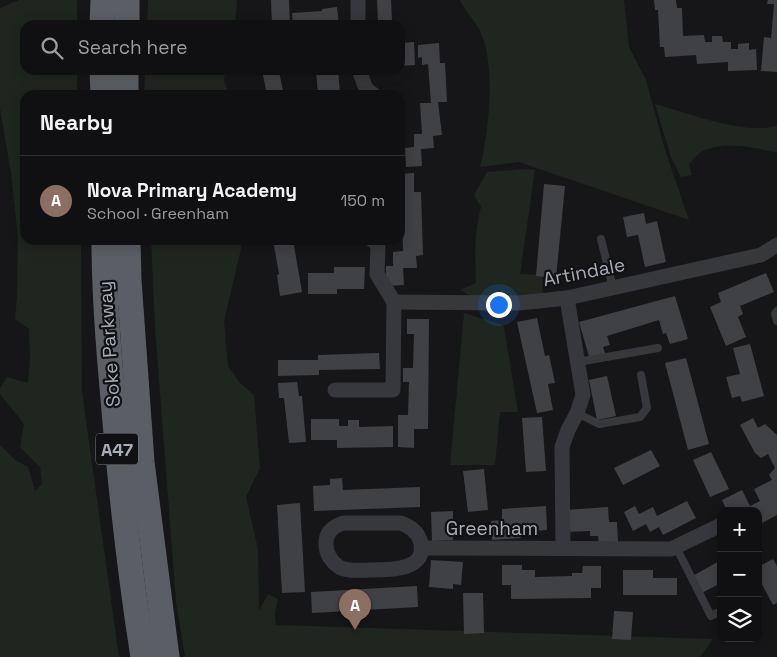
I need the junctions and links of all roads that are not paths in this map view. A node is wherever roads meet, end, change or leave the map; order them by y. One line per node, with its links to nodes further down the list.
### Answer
1 (103, 0): 4 (highway)
2 (127, 0): 5 (highway)
3 (358, 0): 6 (street)
4 (102, 20)
5 (127, 20)
6 (358, 20)
7 (102, 75): 10 (highway)
8 (126, 75): 11 (highway)
9 (361, 75): 12 (street)
10 (102, 90)
11 (126, 90)
12 (366, 90)
13 (601, 239): 18 (lane)
14 (104, 245): 33 (highway, Soke Parkway / A47)
15 (128, 245): 34 (highway, Soke Parkway / A47)
16 (378, 245): 20 (street)
17 (777, 245): 18 (street, Artindale)
18 (612, 288): 19 (street, Artindale)
19 (567, 298): 20 (street, Artindale); 24 (street, Greenham)
20 (394, 302): 26 (street)
21 (777, 311): 22 (lane)
22 (777, 321)
23 (658, 348): 24 (lane)
24 (578, 362): 27 (street, Greenham)
25 (641, 375): 27 (lane)
26 (335, 390)
27 (577, 413): 31 (street, Greenham)
28 (717, 527): 29 (street, Greenham)
29 (676, 547): 31 (street, Greenham); 32 (lane)
30 (422, 548): 30 (street, Greenham); 31 (street, Greenham)
31 (563, 548)
32 (717, 613)
33 (143, 657)
34 (167, 657)

